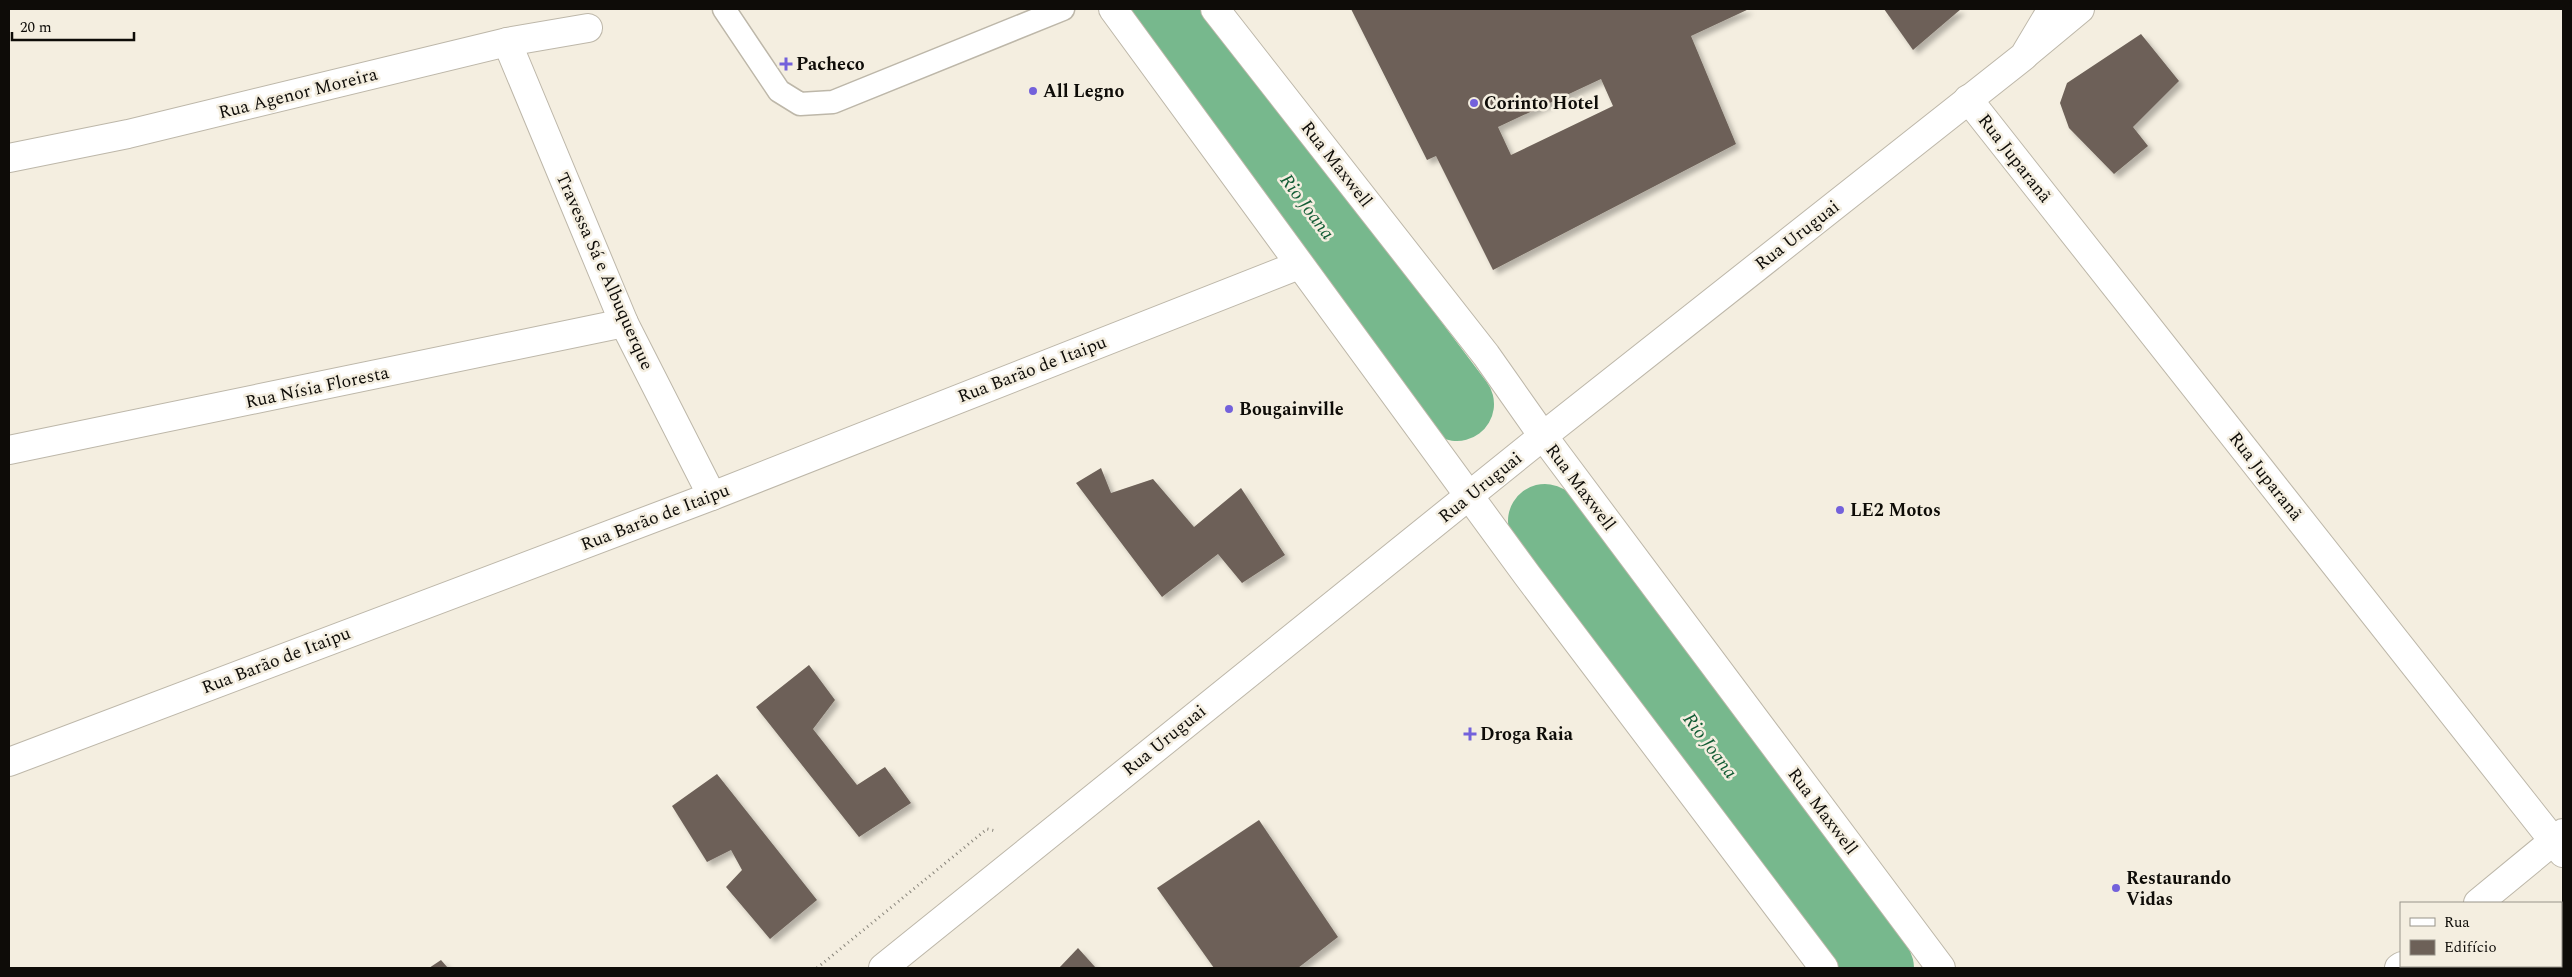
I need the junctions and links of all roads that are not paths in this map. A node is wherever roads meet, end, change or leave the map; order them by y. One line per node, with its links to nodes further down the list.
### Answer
1 (724, 9): 2 (lane)
2 (1064, 9)
3 (1113, 9): 12 (street)
4 (1215, 9): 14 (street, Rua Maxwell)
5 (2052, 9): 9 (street)
6 (2080, 9): 9 (street, Rua Uruguai)
7 (588, 28): 8 (street, Rua Agenor Moreira)
8 (507, 42): 11 (street, Rua Agenor Moreira); 13 (street, Travessa Sá e Albuquerque)
9 (2024, 56): 10 (street, Rua Uruguai)
10 (1968, 99): 14 (street, Rua Uruguai); 19 (street, Rua Juparanã)
11 (9, 158)
12 (1299, 265): 16 (street, Rua Barão de Itaipu); 17 (street)
13 (624, 324): 15 (street, Rua Nísia Floresta); 16 (street, Travessa Sá e Albuquerque)
14 (1543, 436): 17 (street, Rua Uruguai); 23 (street, Rua Maxwell)
15 (9, 450)
16 (712, 496): 18 (street, Rua Barão de Itaipu)
17 (1469, 497): 21 (street, Rua Uruguai); 22 (street)
18 (9, 762)
19 (2560, 842): 20 (street)
20 (2479, 902)
21 (883, 968)
22 (1824, 968)
23 (1941, 968)

